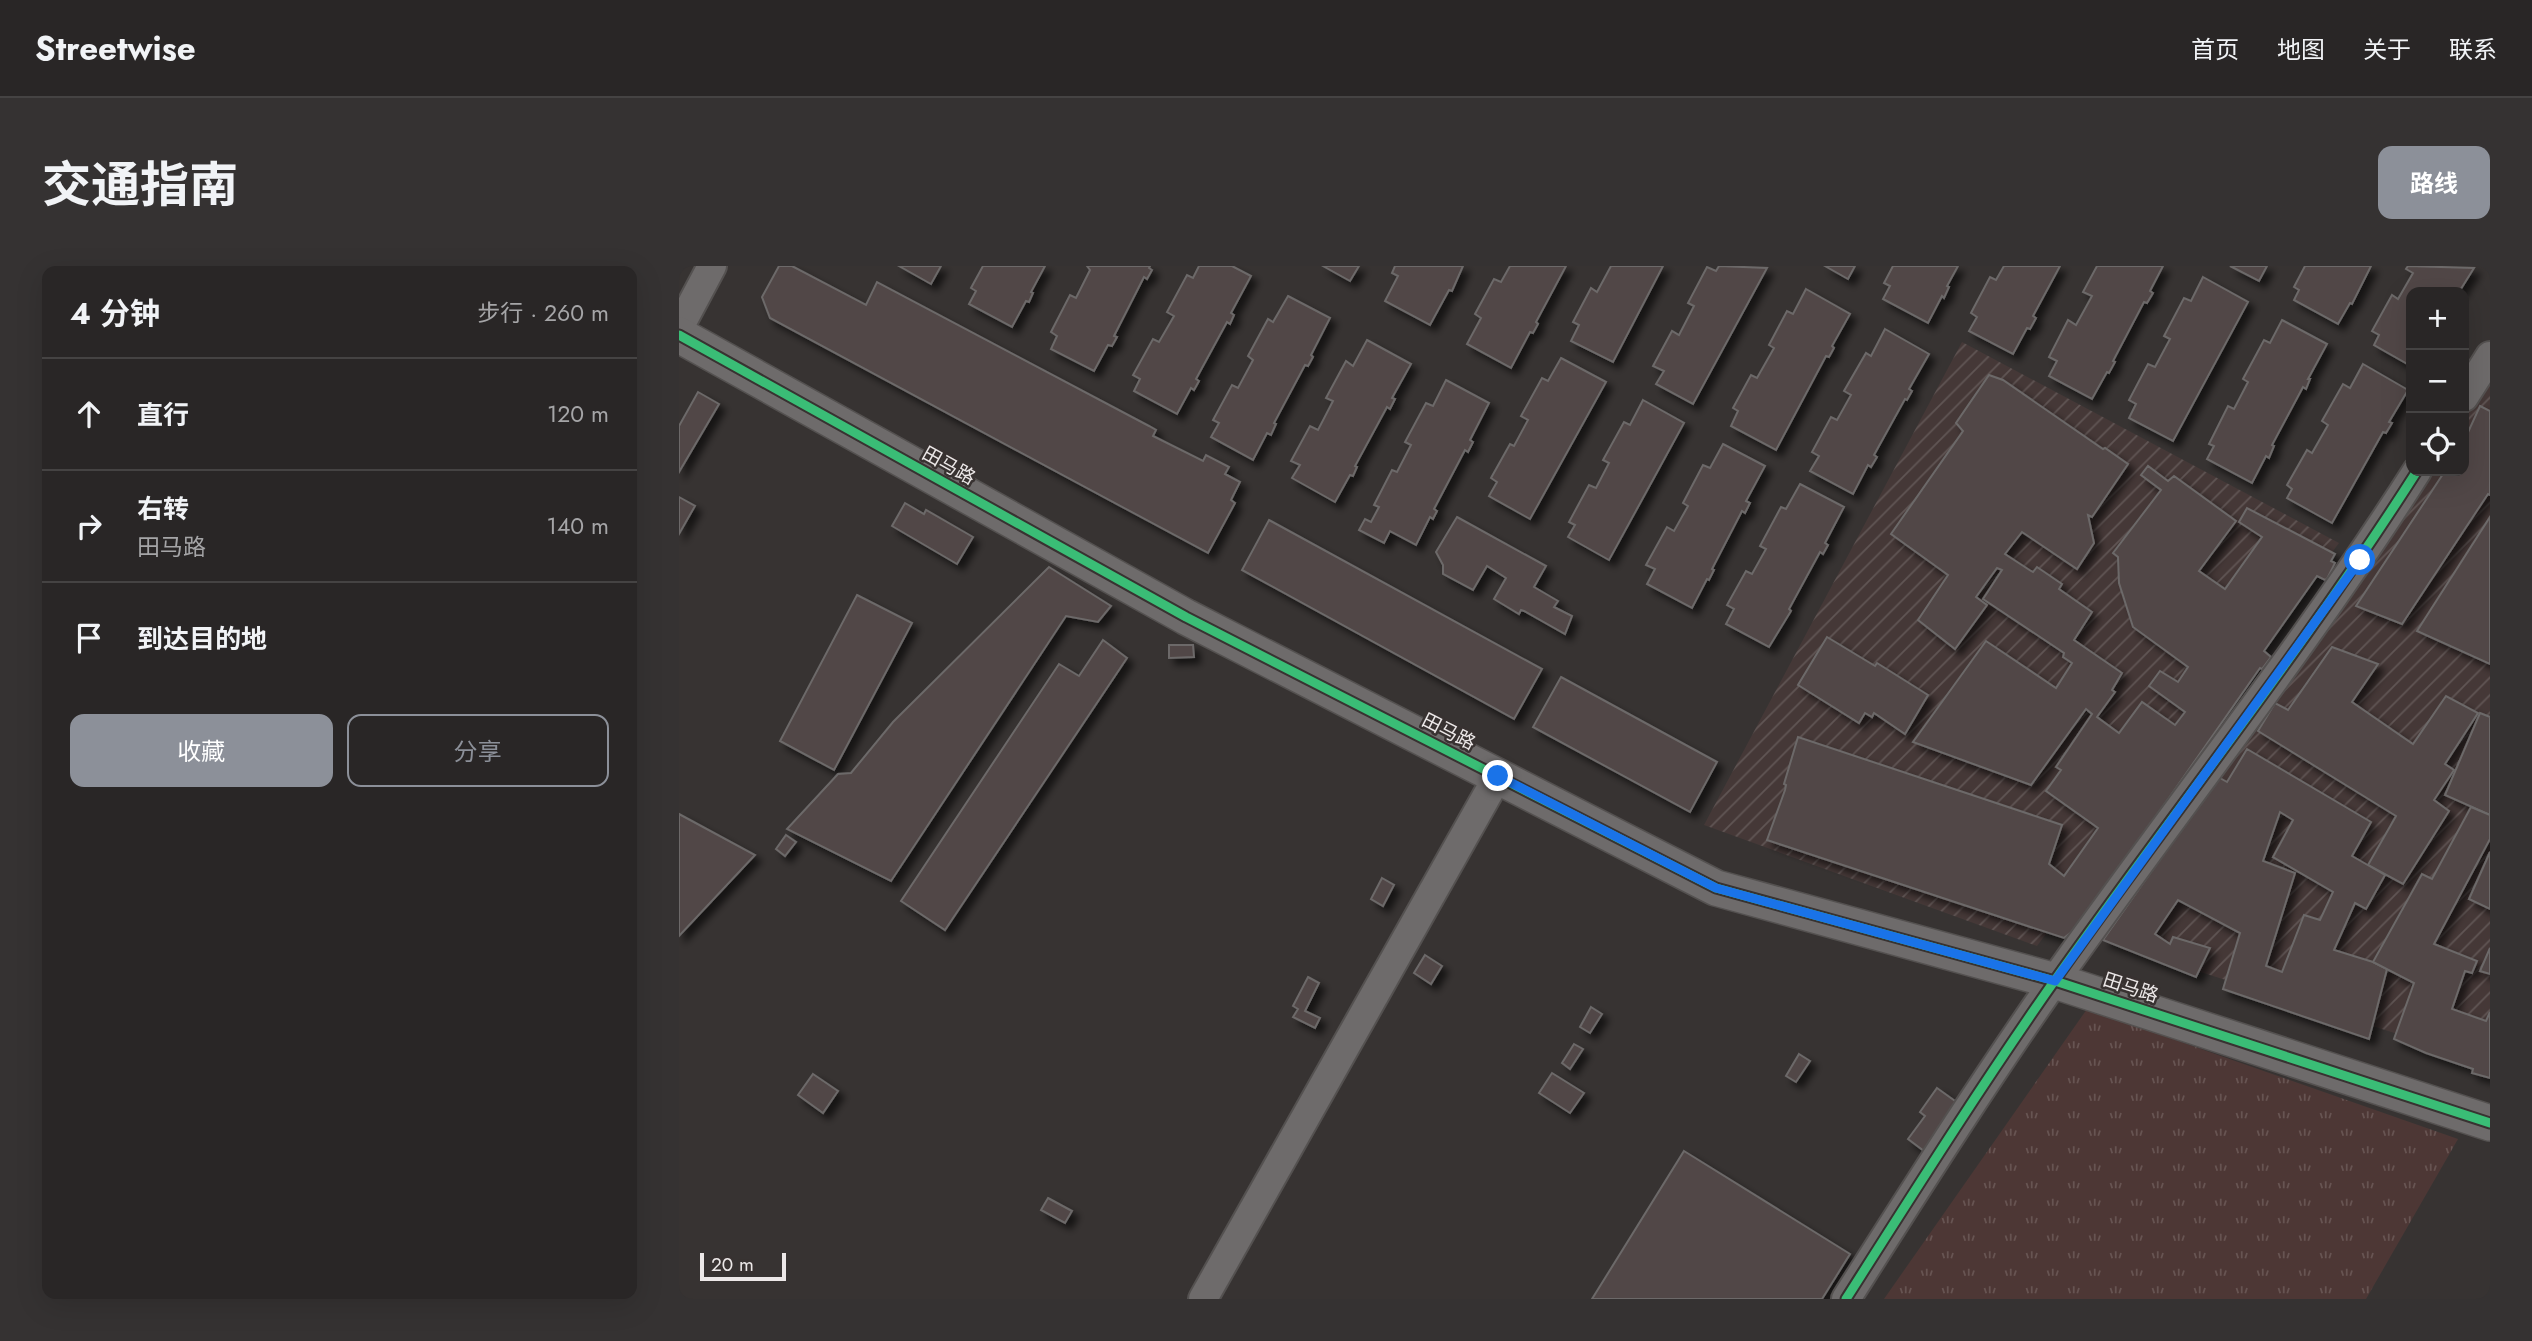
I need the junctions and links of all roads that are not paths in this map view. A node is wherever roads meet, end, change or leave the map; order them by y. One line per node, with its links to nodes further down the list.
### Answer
1 (712, 266): 2 (street)
2 (679, 328)
3 (679, 335): 7 (street, 田马路)
4 (2490, 356): 5 (street)
5 (2469, 389)
6 (2414, 476): 8 (street)
7 (1498, 776): 8 (street, 田马路); 10 (street)
8 (2055, 981): 9 (street, 田马路); 11 (street)
9 (2490, 1123)
10 (1203, 1299)
11 (1846, 1299)

